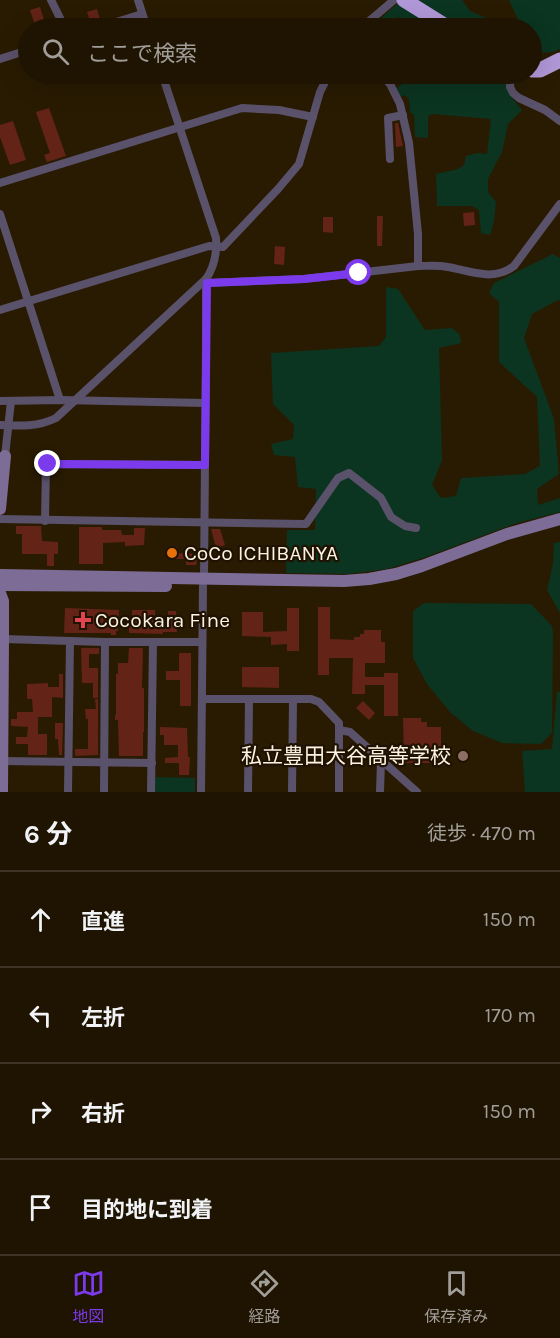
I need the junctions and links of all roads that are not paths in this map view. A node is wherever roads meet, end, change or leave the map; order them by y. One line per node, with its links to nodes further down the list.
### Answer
1 (51, 0): 6 (street)
2 (138, 0): 5 (street)
3 (394, 0): 9 (street)
4 (404, 0): 10 (highway)
5 (142, 14): 7 (street); 8 (street)
6 (60, 18)
7 (129, 18)
8 (143, 18)
9 (373, 18)
10 (432, 18)
11 (18, 53): 12 (street)
12 (0, 59)
13 (560, 60): 14 (highway)
14 (542, 69)
15 (165, 84): 22 (street)
16 (324, 84): 20 (street)
17 (390, 84): 19 (street)
18 (510, 84): 21 (street)
19 (403, 115): 23 (street); 28 (street)
20 (313, 117): 22 (street); 27 (street)
21 (560, 121)
22 (180, 127): 24 (street); 27 (street)
23 (390, 159)
24 (0, 183)
25 (560, 204): 28 (street)
26 (0, 214): 30 (street)
27 (216, 247): 29 (street); 30 (street)
28 (418, 266): 29 (street)
29 (206, 281): 33 (street); 36 (street)
30 (29, 300): 31 (street); 32 (street)
31 (0, 310)
32 (60, 400): 33 (street); 35 (street)
33 (75, 400): 36 (street); 37 (street)
34 (0, 401): 35 (street)
35 (11, 401): 37 (street)
36 (205, 403): 39 (street)
37 (4, 426): 38 (street)
38 (5, 456): 40 (street)
39 (205, 465): 43 (street); 44 (street)
40 (0, 509)
41 (0, 519): 43 (street)
42 (560, 519): 48 (street)
43 (45, 521): 44 (street)
44 (204, 523): 46 (street); 48 (street)
45 (560, 527): 48 (street)
46 (416, 528)
47 (0, 575): 48 (street)
48 (203, 582): 49 (street); 55 (street)
49 (0, 585)
50 (0, 593): 51 (street)
51 (3, 639): 52 (street); 60 (street)
52 (70, 641): 53 (street); 62 (street)
53 (105, 642): 54 (street); 63 (street)
54 (153, 642): 55 (street); 64 (street)
55 (202, 642): 56 (street)
56 (202, 699): 57 (street); 69 (street)
57 (249, 699): 58 (street); 70 (street)
58 (293, 700): 59 (street); 71 (street)
59 (339, 730): 61 (street); 72 (street)
60 (2, 761): 62 (street); 65 (street)
61 (381, 761): 73 (street); 74 (street)
62 (69, 762): 63 (street); 66 (street)
63 (104, 763): 64 (street); 67 (street)
64 (152, 763): 68 (street)
65 (2, 792)
66 (68, 792)
67 (104, 792)
68 (151, 792)
69 (201, 792)
70 (248, 792)
71 (292, 792)
72 (339, 792)
73 (380, 792)
74 (417, 792)

